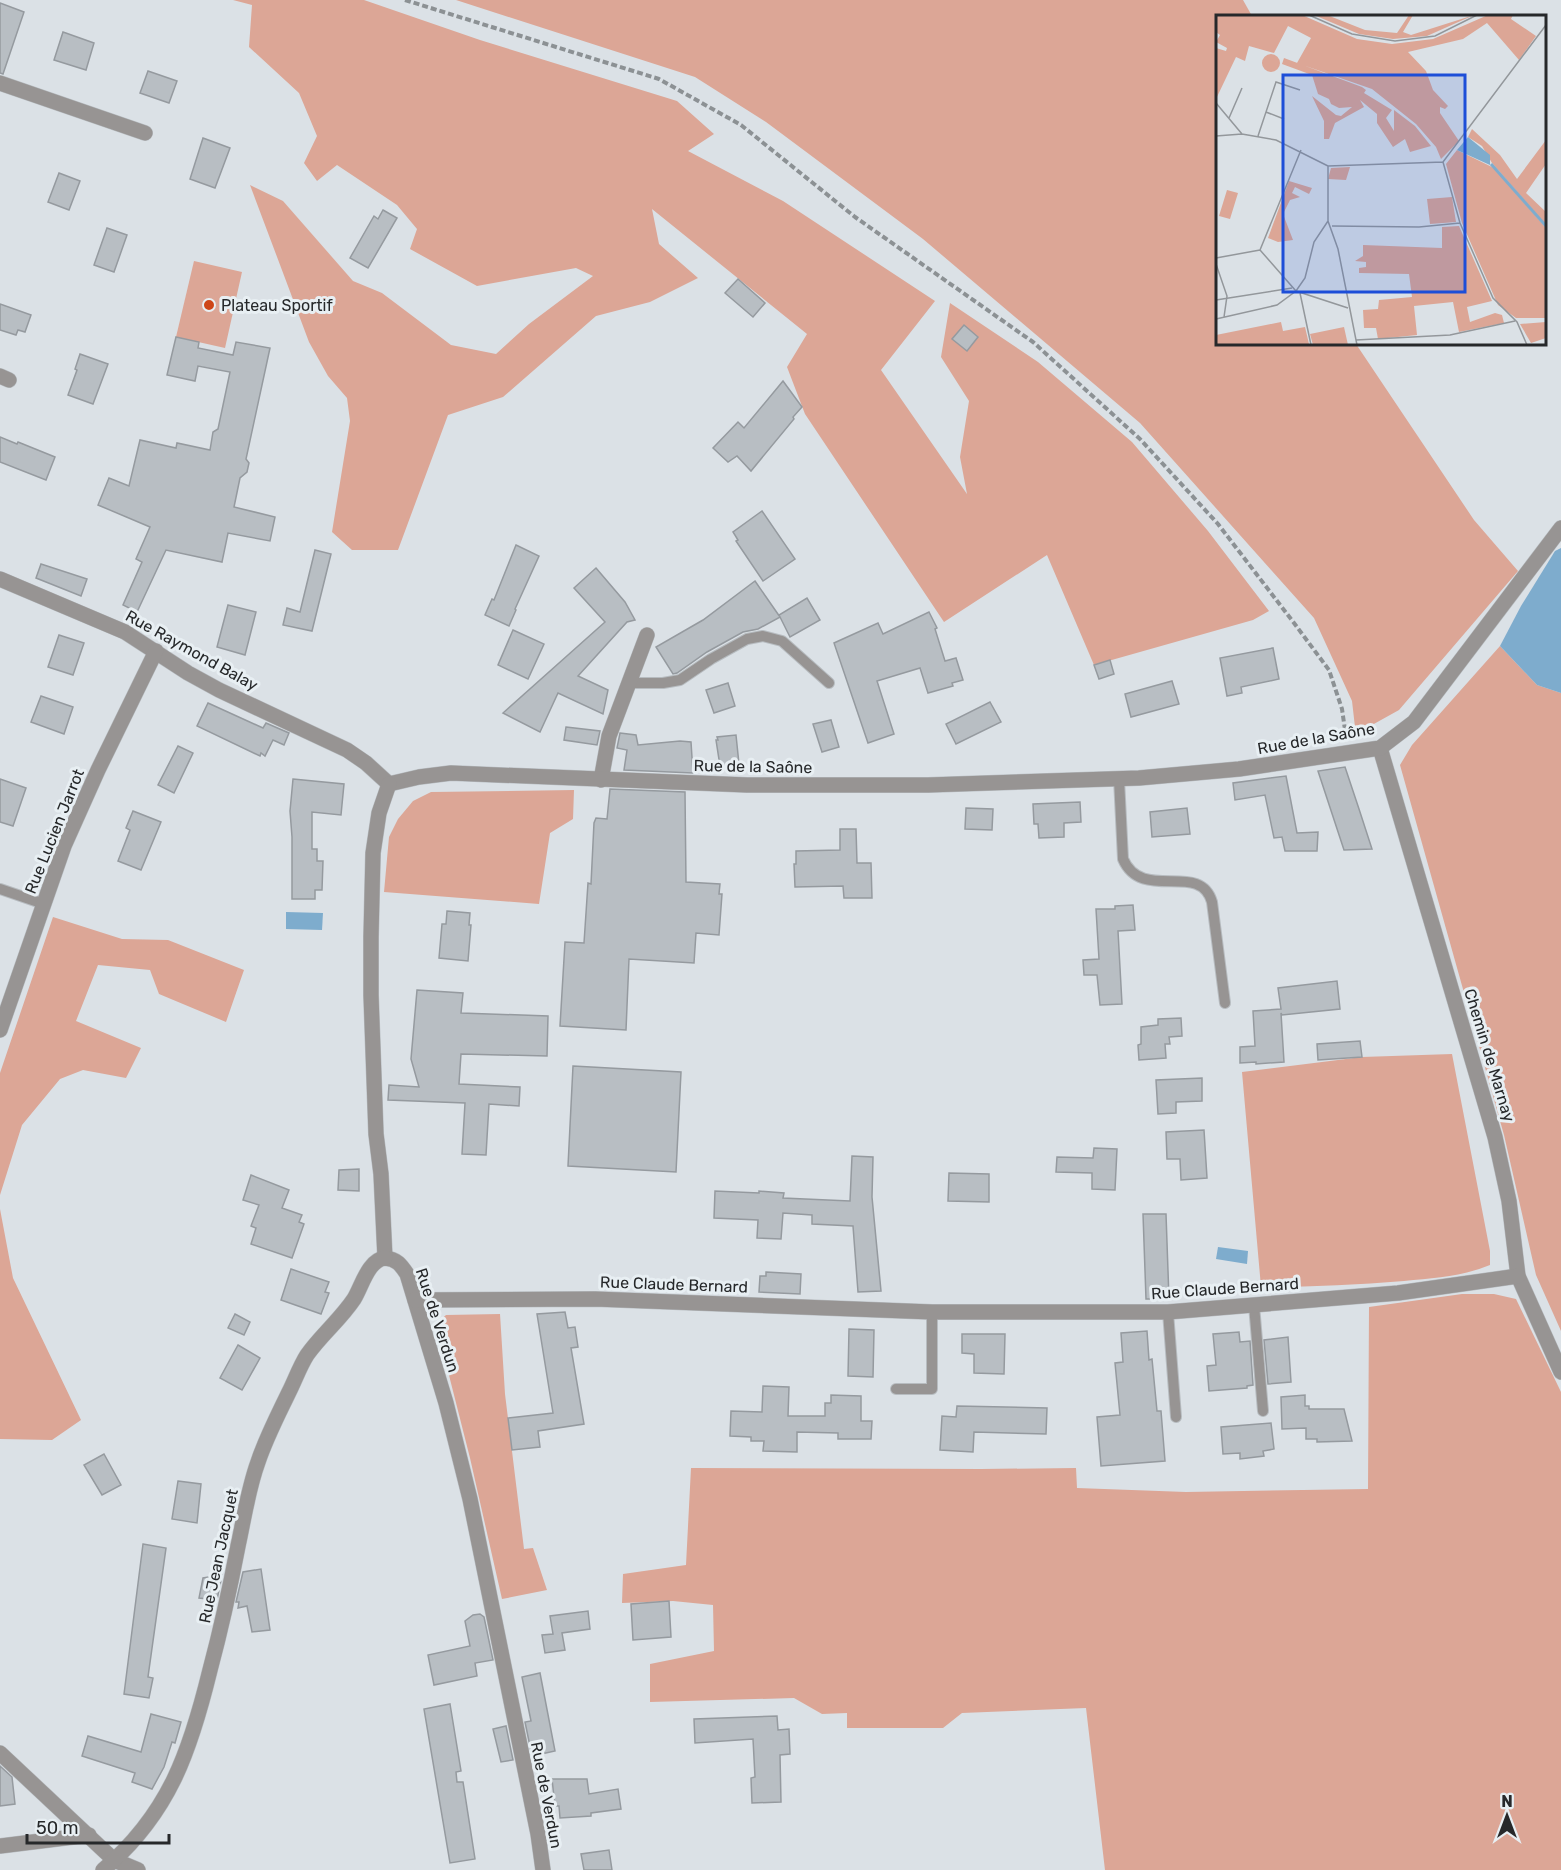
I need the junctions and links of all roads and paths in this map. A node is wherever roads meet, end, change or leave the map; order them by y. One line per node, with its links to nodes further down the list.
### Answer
1 (405, 0): 11 (path)
2 (0, 83): 3 (street)
3 (145, 132)
4 (1561, 528): 10 (street, Rue de la Saône)
5 (0, 579): 7 (street, Rue Raymond Balay)
6 (647, 635): 8 (street)
7 (156, 651): 14 (street, Rue Raymond Balay); 16 (street, Rue Lucien Jarrot)
8 (628, 683): 9 (lane); 13 (street)
9 (829, 683)
10 (1380, 748): 11 (street, Rue de la Saône); 20 (street, Chemin de Marnay)
11 (1348, 753): 12 (street, Rue de la Saône)
12 (1119, 779): 13 (street, Rue de la Saône); 17 (lane)
13 (601, 780): 14 (street, Rue de la Saône)
14 (389, 784): 19 (street)
15 (0, 889): 16 (lane)
16 (44, 904): 18 (street, Rue Lucien Jarrot)
17 (1225, 1003)
18 (0, 1030)
19 (386, 1258): 21 (street, Rue de Verdun); 32 (street, Rue Jean Jacquet)
20 (1518, 1276): 22 (street, Rue Claude Bernard); 25 (street, Chemin de Marnay)
21 (415, 1300): 23 (street, Rue Claude Bernard); 34 (street, Rue de Verdun)
22 (1254, 1305): 24 (street, Rue Claude Bernard); 27 (lane)
23 (932, 1312): 24 (street, Rue Claude Bernard); 26 (lane)
24 (1168, 1312): 28 (lane)
25 (1561, 1372)
26 (896, 1389)
27 (1263, 1411)
28 (1176, 1417)
29 (0, 1753): 30 (street)
30 (89, 1835): 31 (street); 32 (street)
31 (0, 1846)
32 (109, 1865): 33 (street)
33 (138, 1870)
34 (543, 1870)

